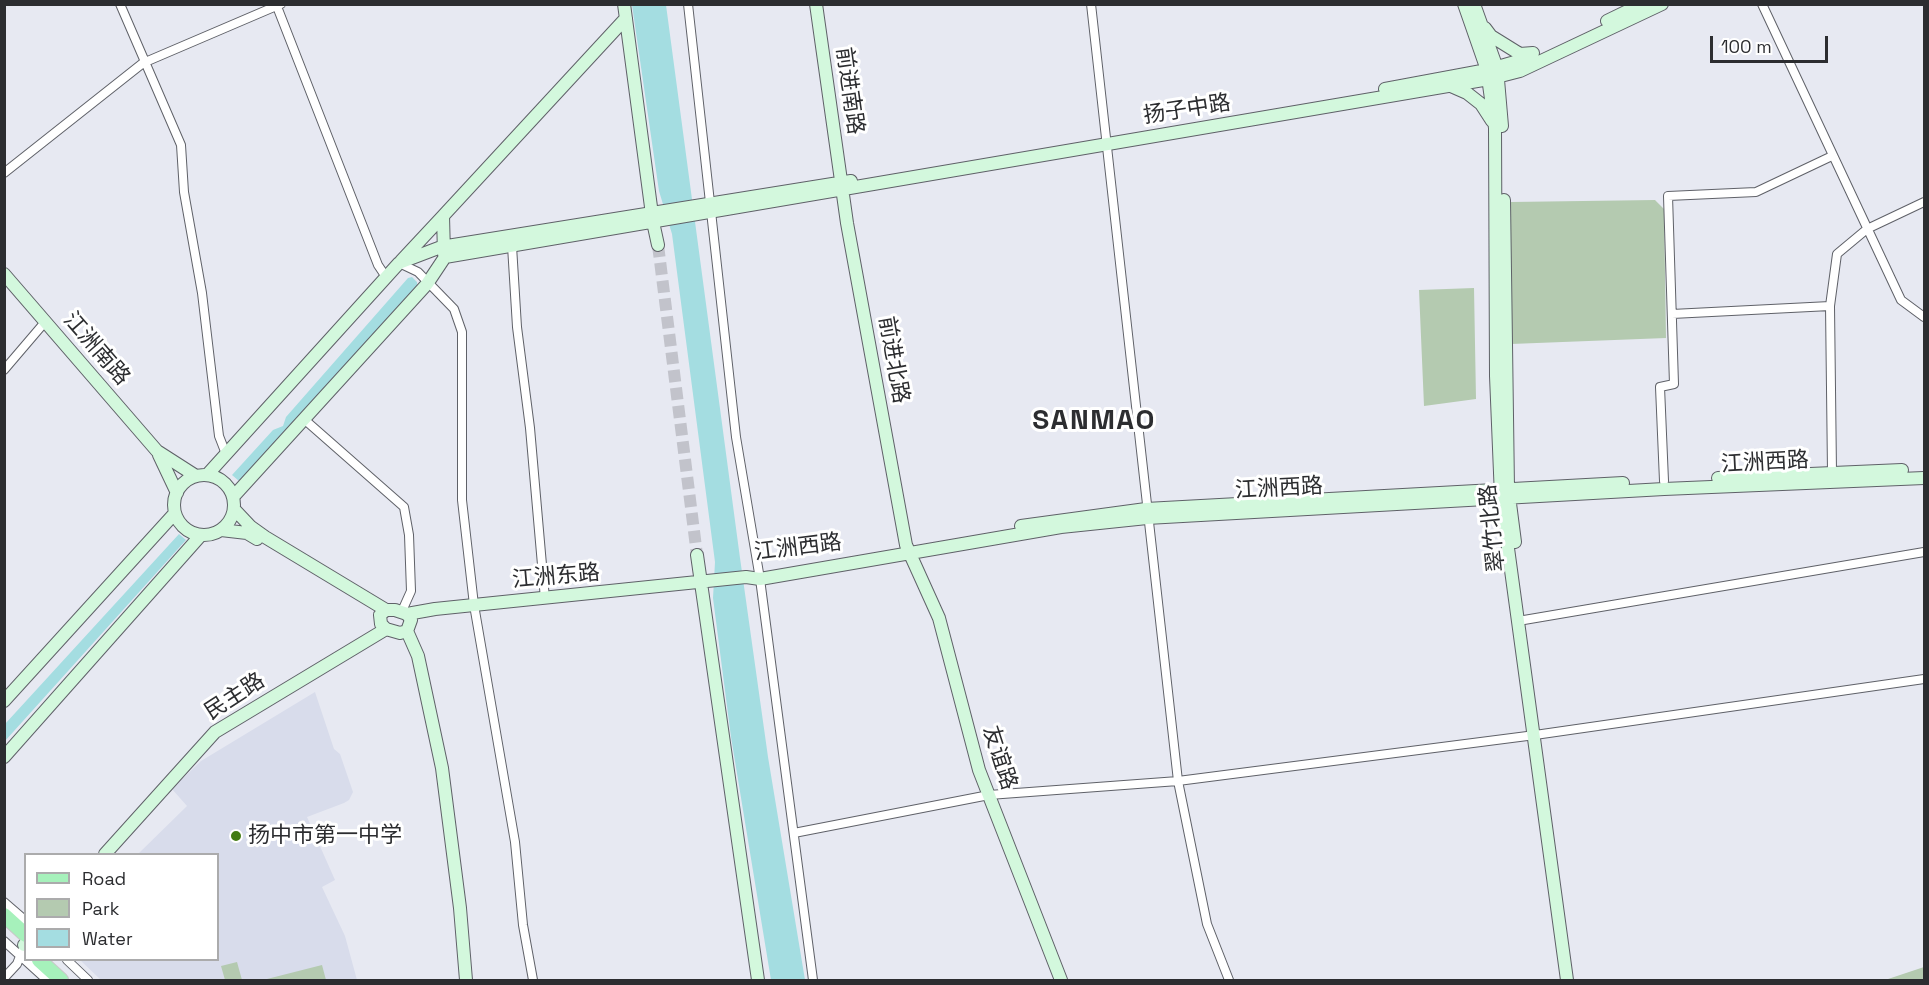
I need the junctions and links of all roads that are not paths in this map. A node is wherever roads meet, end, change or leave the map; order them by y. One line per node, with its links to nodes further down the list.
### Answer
1 (120, 4): 15 (street)
2 (624, 4): 12 (main road)
3 (688, 4): 24 (street)
4 (816, 4): 22 (main road, 前进南路)
5 (1091, 4): 19 (street)
6 (1464, 4): 16 (main road)
7 (1474, 4): 13 (main road)
8 (1642, 4): 14 (main road, 扬子中路)
9 (1662, 4): 16 (main road, 扬子中路)
10 (1762, 4): 20 (street)
11 (278, 5): 15 (street); 33 (street)
12 (626, 18): 25 (main road); 26 (main road)
13 (1480, 22): 14 (main road); 16 (main road)
14 (1541, 52): 16 (main road, 扬子中路)
15 (143, 63): 21 (street); 42 (street)
16 (1493, 73): 17 (main road, 扬子中路); 18 (main road, 翠竹北路); 19 (main road, 扬子中路); 49 (main road, 翠竹北路)
17 (1451, 86): 18 (main road); 19 (main road, 扬子中路)
18 (1495, 128): 49 (main road, 翠竹北路)
19 (1107, 141): 22 (main road, 扬子中路); 52 (street)
20 (1832, 156): 27 (street); 36 (street)
21 (4, 173)
22 (842, 187): 24 (main road, 扬子中路); 55 (main road, 前进北路)
23 (1924, 202): 27 (street)
24 (708, 208): 26 (main road, 扬子中路); 58 (street)
25 (443, 216): 30 (main road); 31 (main road)
26 (657, 216): 28 (main road); 29 (main road); 30 (main road)
27 (1867, 229): 35 (street); 37 (street)
28 (658, 245)
29 (512, 246): 30 (main road); 60 (street)
30 (443, 252): 31 (main road); 34 (main road)
31 (399, 263): 33 (main road); 34 (street)
32 (4, 274): 38 (main road, 江洲南路)
33 (386, 277): 42 (main road)
34 (427, 284): 40 (main road); 61 (street)
35 (1830, 306): 36 (street); 44 (street)
36 (1672, 314): 47 (street)
37 (1924, 316)
38 (45, 322): 39 (street); 41 (main road, 江洲南路)
39 (4, 370)
40 (305, 420): 50 (main road); 63 (street)
41 (157, 451): 45 (main road); 48 (main road)
42 (226, 454): 45 (main road)
43 (1924, 470): 44 (main road, 江洲西路)
44 (1832, 472): 47 (main road, 江洲西路)
45 (202, 476): 48 (main road); 50 (main road)
46 (1924, 478): 49 (main road, 江洲西路)
47 (1664, 481): 49 (main road, 江洲西路)
48 (177, 493): 51 (main road)
49 (1505, 493): 52 (main road, 江洲西路); 64 (main road, 翠竹北路); 69 (main road, 翠竹北路)
50 (234, 503): 53 (main road); 62 (main road)
51 (175, 513): 54 (main road); 68 (main road)
52 (1147, 513): 55 (main road, 江洲西路); 71 (street)
53 (221, 530): 54 (main road); 62 (main road)
54 (201, 535): 70 (main road)
55 (907, 549): 58 (main road, 江洲西路); 72 (main road, 友谊路)
56 (1924, 552): 64 (street)
57 (697, 555): 59 (main road)
58 (755, 576): 59 (main road, 江洲西路); 73 (street)
59 (704, 583): 60 (main road, 江洲东路); 92 (main road)
60 (545, 599): 61 (main road, 江洲东路)
61 (474, 605): 63 (main road, 江洲东路); 91 (street)
62 (383, 613): 63 (main road, 江洲东路); 65 (main road)
63 (405, 613): 66 (main road)
64 (1524, 620): 69 (main road, 翠竹北路)
65 (386, 629): 66 (main road); 74 (main road, 民主路)
66 (406, 631): 90 (main road)
67 (1924, 679): 69 (street)
68 (4, 701)
69 (1538, 734): 71 (street); 96 (main road, 翠竹北路); 97 (main road, 翠竹北路)
70 (4, 757)
71 (1178, 781): 72 (street); 95 (street)
72 (989, 795): 73 (street); 94 (main road, 友谊路)
73 (794, 833): 93 (street)
74 (107, 853)
75 (4, 902): 77 (street)
76 (4, 915): 80 (main road)
77 (24, 919)
78 (4, 927): 80 (main road)
79 (4, 941): 80 (street)
80 (24, 945): 85 (street)
81 (34, 961): 86 (street)
82 (40, 961): 87 (main road)
83 (52, 961): 88 (main road)
84 (68, 961): 89 (street)
85 (4, 978)
86 (47, 981)
87 (61, 981)
88 (73, 981)
89 (88, 981)
90 (466, 981)
91 (533, 981)
92 (758, 981)
93 (813, 981)
94 (1061, 981)
95 (1229, 981)
96 (1567, 981)
97 (1574, 981)

